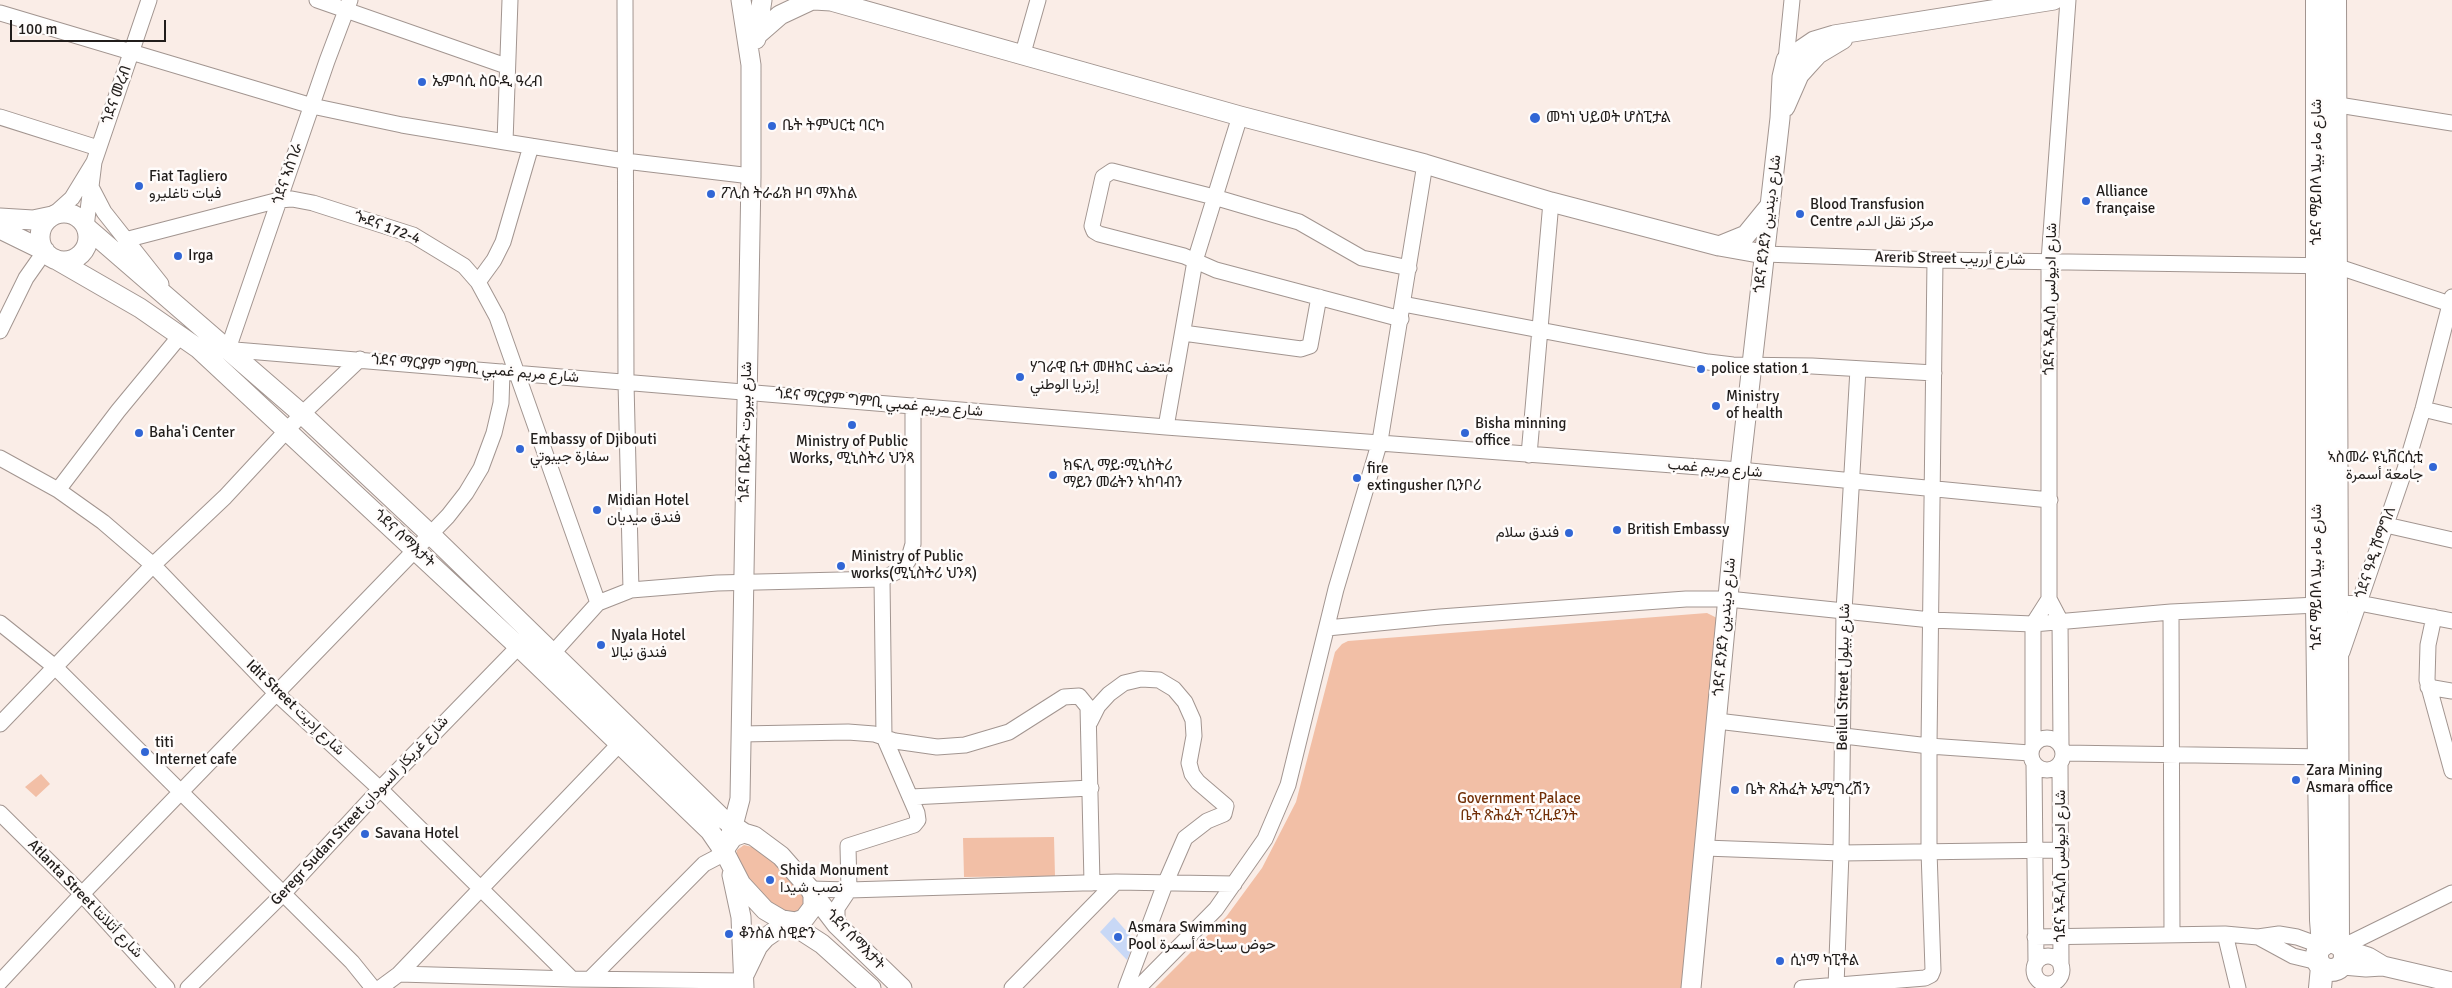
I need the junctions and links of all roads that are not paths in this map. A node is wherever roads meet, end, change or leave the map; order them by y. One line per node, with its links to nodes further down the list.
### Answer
1 (149, 0): 18 (street, ጎደና መረብ)
2 (317, 0): 15 (street)
3 (510, 0): 22 (street)
4 (625, 0): 31 (street)
5 (741, 0): 21 (main road)
6 (762, 0): 17 (main road)
7 (813, 0): 8 (main road); 17 (main road)
8 (831, 0): 19 (main road)
9 (1038, 0): 19 (street)
10 (1792, 0): 20 (street)
11 (2054, 0): 20 (main road)
12 (2068, 0): 48 (street, ጎደና ኣዱሊስ شارع اديولس)
13 (2317, 0): 23 (highway, ጎደና ማይበላ شارع ماء بيلا)
14 (2335, 0): 23 (highway, ጎደና ማይበላ شارع ماء بيلا)
15 (349, 6): 22 (street); 24 (street, ጎደና ኣስገራ)
16 (0, 13): 18 (street)
17 (757, 35): 21 (main road)
18 (131, 54): 24 (street); 30 (street, ጎደና መረብ)
19 (1023, 54): 25 (main road)
20 (1800, 57): 38 (main road, ጎደና ደንደን شارع ديندين)
21 (751, 65): 33 (main road, ጎደና ቤይሩት شارع بيروت)
22 (506, 66): 28 (street)
23 (2326, 103): 27 (street); 50 (highway, ጎደና ማይበላ شارع ماء بيلا)
24 (312, 106): 28 (street); 36 (street, ጎደና ኣስገራ)
25 (1240, 116): 32 (main road); 35 (street)
26 (0, 117): 30 (street)
27 (2452, 123)
28 (505, 142): 29 (street)
29 (531, 146): 31 (street); 52 (street)
30 (96, 155): 34 (street); 39 (street)
31 (625, 161): 33 (street); 69 (street)
32 (1425, 164): 37 (main road); 51 (street)
33 (751, 176): 70 (main road, ጎደና ቤይሩት شارع بيروت)
34 (91, 187): 41 (street); 43 (street)
35 (1214, 197): 49 (street); 49 (street); 51 (street)
36 (279, 200): 43 (street, ጐደና 172-4); 52 (street, ጐደና 172-4); 63 (street, ጎደና ኣስገራ)
37 (1551, 202): 44 (main road); 59 (street)
38 (1770, 205): 44 (main road); 45 (main road, ጎደና ደንደን شارع ديندين)
39 (52, 216): 40 (main road); 41 (main road); 46 (main road)
40 (0, 218)
41 (86, 227): 46 (main road); 56 (main road, ጎደና ሰማእታት)
42 (0, 229): 46 (main road, ጎደና ሰማእታት)
43 (125, 240): 56 (street)
44 (1719, 246): 45 (main road)
45 (1764, 254): 47 (street, Arerib Street شارع أرريب); 65 (main road, ጎደና ደንደን شارع ديندين)
46 (50, 255): 58 (street); 61 (main road, ጎደና ሰማእታት)
47 (1935, 260): 48 (street, Arerib Street شارع أرريب); 68 (street)
48 (2049, 260): 50 (street, Arerib Street شارع أرريب); 84 (street, ጎደና ኣዱሊስ شارع اديولس)
49 (1195, 262): 53 (street); 60 (street)
50 (2326, 265): 54 (street, Arerib Street شارع أرريب); 96 (highway, ጎደና ማይበላ شارع ماء بيلا)
51 (1409, 268): 55 (street)
52 (478, 282): 67 (street, ጐደና 172-4)
53 (1319, 297): 57 (street); 60 (street)
54 (2451, 300): 72 (street, ጎደና ዓዲ ሽማግለ)
55 (1404, 304): 57 (street); 59 (street)
56 (181, 308): 63 (main road, ጎደና ሰማእታት)
57 (1401, 319): 77 (street)
58 (0, 330)
59 (1540, 330): 65 (street); 78 (street)
60 (1183, 333): 75 (street)
61 (180, 336): 62 (main road, ጎደና ሰማእታት); 82 (street)
62 (199, 349): 63 (street, ጎደና ማርያም ግምቢ شارع مريم غمبي); 76 (main road, ጎደና ሰማእታት)
63 (228, 349): 64 (street, ጎደና ማርያም ግምቢ شارع مريم غمبي); 73 (main road, ጎደና ሰማእታት)
64 (360, 359): 67 (street, ጎደና ማርያም ግምቢ شارع مريم غمبي); 73 (street)
65 (1751, 365): 66 (street); 80 (main road, ጎደና ደንደን شارع ديندين)
66 (1858, 369): 68 (street); 81 (street, Beilul Street شارع بيلول)
67 (509, 373): 69 (street, ጎደና ማርያም ግምቢ شارع مريم غمبي); 86 (street); 95 (street, ጐደና 172-4)
68 (1934, 373): 83 (street)
69 (626, 383): 70 (street, ጎደና ማርያም ግምቢ شارع مريم غمبي); 92 (street)
70 (746, 391): 71 (street, ጎደና ማርያም ግምቢ شارع مريم غمبي); 91 (main road, ጎደና ቤይሩት شارع بيروت)
71 (913, 406): 75 (street, ጎደና ማርያም ግምቢ شارع مريم غمبي); 90 (street)
72 (2423, 409): 74 (street); 85 (street, ጎደና ዓዲ ሽማግለ)
73 (302, 414): 76 (street); 86 (main road, ጎደና ሰማእታት)
74 (2452, 416)
75 (1166, 427): 77 (street, ጎደና ማርያም ግምቢ شارع مريم غمبي)
76 (287, 430): 88 (main road, ጎደና ሰማእታት); 89 (street)
77 (1380, 441): 78 (street, شارع مريم غمب); 105 (street)
78 (1528, 455): 80 (street, شارع مريم غمب)
79 (0, 458): 82 (street, Idit Street شارع إديت)
80 (1740, 470): 81 (street, شارع مريم غمب); 93 (main road, ጎደና ደንደን شارع ديندين)
81 (1853, 482): 83 (street, شارع مريم غمب); 97 (street, Beilul Street شارع بيلول)
82 (58, 490): 89 (street, Idit Street شارع إديت)
83 (1933, 490): 84 (street, شارع مريم غمب); 100 (street)
84 (2050, 500): 94 (street, ጎደና ኣዱሊስ شارع اديولس)
85 (2386, 525): 87 (street); 96 (street, ጎደና ዓዲ ሽማግለ)
86 (430, 534): 88 (street); 106 (main road, ጎደና ሰማእታት)
87 (2452, 540)
88 (417, 550): 106 (main road, ጎደና ሰማእታት); 111 (street)
89 (153, 566): 108 (street); 111 (street, Idit Street شارع إديت)
90 (882, 579): 91 (street); 119 (street)
91 (743, 582): 92 (street); 117 (main road, ጎደና ቤይሩት شارع بيروت)
92 (631, 590): 95 (street)
93 (1728, 599): 97 (street); 105 (street); 113 (main road, ጎደና ደንደን شارع ديندين)
94 (2049, 600): 101 (street, ጎደና ኣዱሊስ شارع اديولس); 104 (street)
95 (598, 604): 107 (street)
96 (2338, 604): 98 (street); 99 (street); 112 (highway, ጎደና ማይበላ شارع ماء بيلا); 112 (highway, ጎደና ማይበላ شارع ماء بيلا)
97 (1844, 611): 100 (street); 118 (street, Beilul Street شارع بيلول)
98 (2171, 612): 101 (street); 124 (street)
99 (2434, 618): 102 (street); 109 (street)
100 (1931, 620): 104 (street); 121 (street)
101 (2060, 620): 104 (street); 123 (street, ጎደና ኣዱሊስ شارع اديولس)
102 (2452, 621)
103 (0, 622): 108 (street)
104 (2033, 624): 122 (street, ጎደና ኣዱሊስ شارع اديولس)
105 (1327, 628): 141 (street)
106 (525, 640): 107 (main road, ጎደና ሰማእታት); 120 (main road, ጎደና ሰማእታት); 128 (street, Geregr Sudan Street شارع غريكار السودان)
107 (552, 654): 116 (main road, ጎደና ሰማእታት)
108 (55, 667): 115 (street); 129 (street)
109 (2428, 687): 110 (street); 126 (street)
110 (2452, 692)
111 (278, 694): 128 (street, Idit Street شارع إديت); 129 (street)
112 (2327, 715): 125 (highway, ጎደና ማይበላ شارع ماء بيلا)
113 (1716, 721): 118 (street); 133 (main road, ጎደና ደንደን شارع ديندين)
114 (1089, 723): 119 (street); 127 (street); 140 (street)
115 (0, 724)
116 (632, 731): 120 (street); 132 (main road, ጎደና ሰማእታት)
117 (741, 734): 119 (street); 132 (main road, ጎደና ቤይሩት شارع بيروت)
118 (1842, 736): 121 (street); 137 (street, Beilul Street شارع بيلول)
119 (884, 737): 130 (street)
120 (618, 744): 132 (main road, ጎደና ሰማእታት); 142 (street)
121 (1929, 746): 122 (street); 135 (street)
122 (2032, 754): 123 (street); 123 (street); 136 (street, ጎደና ኣዱሊስ شارع اديولس)
123 (2061, 754): 124 (street); 134 (street, ጎደና ኣዱሊስ شارع اديولس)
124 (2171, 756): 125 (street); 151 (street)
125 (2328, 756): 155 (highway, ጎደና ማይበላ شارع ماء بيلا)
126 (2452, 771)
127 (1091, 788): 130 (street); 139 (street)
128 (380, 789): 142 (street, Idit Street شارع إديت); 147 (street, Geregr Sudan Street شارع غريكار السودان)
129 (180, 794): 146 (street); 147 (street)
130 (911, 798): 144 (street)
131 (0, 813): 146 (street, Atlanta Street شارع أتلانتا)
132 (736, 843): 143 (main road, ጎደና ሰማእታት); 149 (main road, ጎደና ሰማእታት); 159 (street); 161 (main road)
133 (1705, 848): 137 (street); 175 (main road, ጎደና ደንደን شارع ديندين)
134 (2061, 850): 136 (street); 154 (street, ጎደና ኣዱሊስ شارع اديولس)
135 (1929, 851): 136 (street); 137 (street); 165 (street)
136 (2034, 851): 153 (street, ጎደና ኣዱሊስ شارع اديولس)
137 (1841, 853): 165 (street, Beilul Street شارع بيلول)
138 (1116, 882): 139 (street); 140 (street); 172 (street)
139 (1092, 883): 144 (street)
140 (1165, 884): 141 (street); 173 (street)
141 (1234, 884): 174 (street)
142 (480, 887): 156 (street); 158 (street, Idit Street شارع إديت)
143 (810, 889): 144 (street); 149 (main road, ጎደና ሰማእታት); 150 (main road, ጎደና ሰማእታት)
144 (849, 890): 150 (street)
145 (2452, 893): 148 (street)
146 (82, 894): 162 (street); 166 (street, Atlanta Street شارع أتلانتا)
147 (282, 894): 167 (street, Geregr Sudan Street شارع غريكار السودان); 168 (street)
148 (2445, 903): 155 (street)
149 (788, 922): 161 (main road); 170 (main road, ጎደና ሰማእታት)
150 (837, 925): 171 (main road, ጎደና ሰማእታት)
151 (2172, 934): 152 (street); 154 (street)
152 (2225, 934): 155 (street); 177 (street)
153 (2036, 937): 154 (street); 157 (street, ጎደና ኣዱሊስ شارع اديولس)
154 (2061, 937): 160 (street, ጎደና ኣዱሊስ شارع اديولس)
155 (2332, 961): 163 (main road)
156 (399, 974): 164 (street); 169 (street)
157 (2035, 976): 160 (street); 160 (street)
158 (572, 979): 159 (street); 164 (street)
159 (590, 979): 161 (street)
160 (2060, 979)
161 (744, 981)
162 (0, 982)
163 (2452, 982)
164 (501, 983)
165 (1836, 986): 176 (street)
166 (167, 988)
167 (188, 988)
168 (373, 988)
169 (380, 988)
170 (871, 988)
171 (902, 988)
172 (1012, 988)
173 (1126, 988)
174 (1138, 988)
175 (1692, 988)
176 (1802, 988)
177 (2238, 988)

